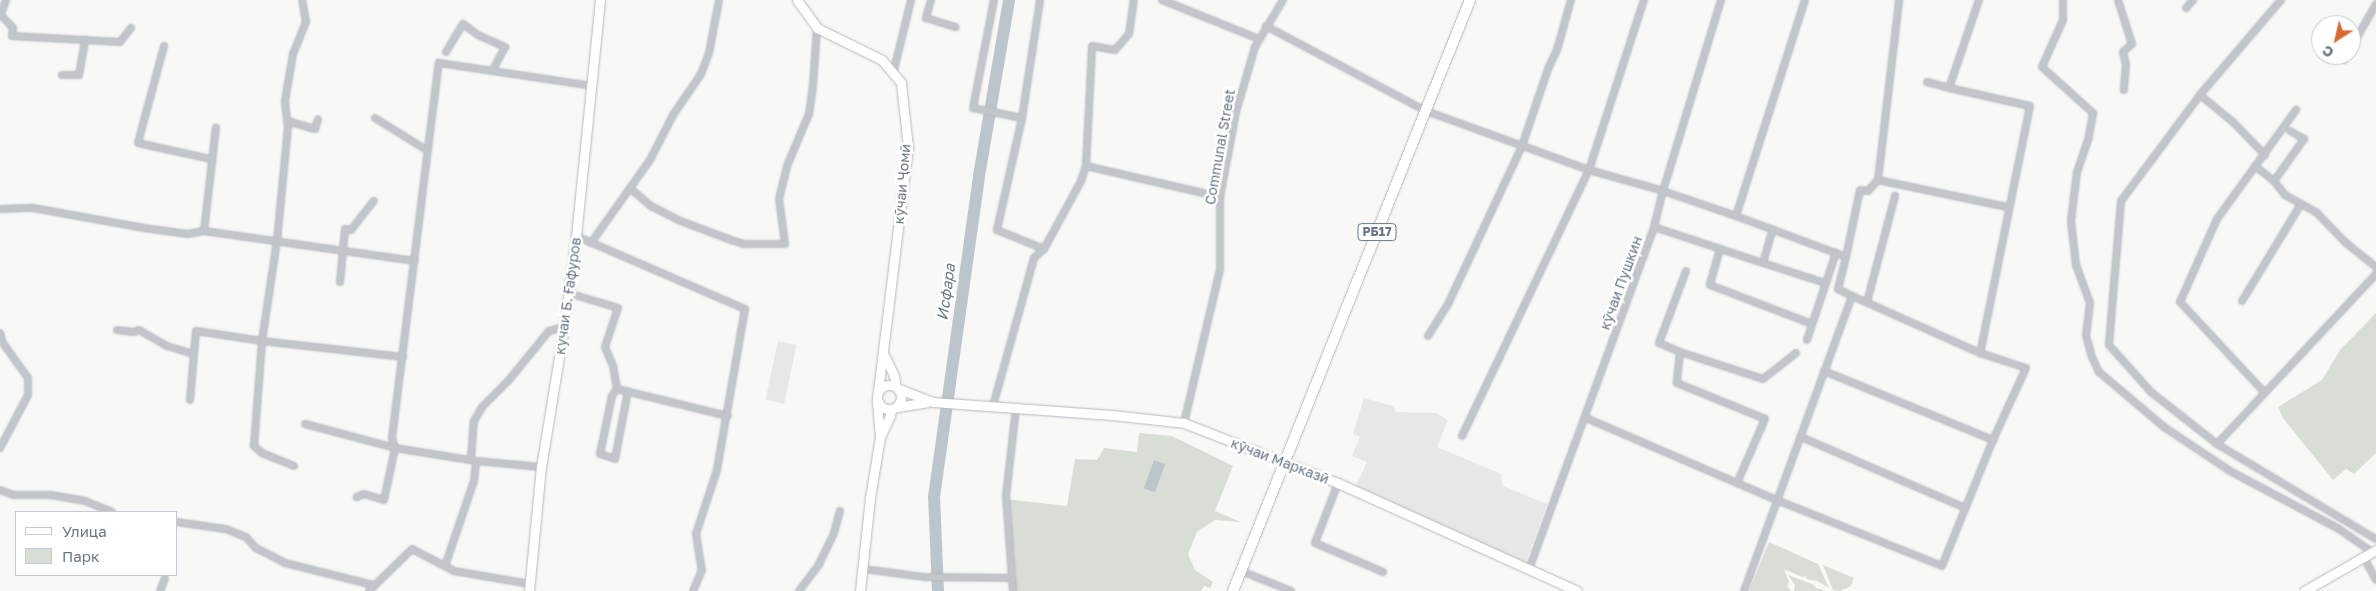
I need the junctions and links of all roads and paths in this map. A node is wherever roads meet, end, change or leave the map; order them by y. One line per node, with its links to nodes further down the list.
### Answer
1 (6, 0): 26 (street)
2 (302, 0): 49 (street)
3 (600, 0): 40 (main road, кучаи Б. Ғафуров)
4 (719, 0): 61 (street)
5 (797, 0): 30 (main road, кӯчаи Ҷомӣ)
6 (911, 0): 38 (street)
7 (931, 0): 28 (street)
8 (994, 0): 47 (street)
9 (1040, 0): 47 (street)
10 (1134, 0): 56 (street)
11 (1162, 0): 32 (street)
12 (1283, 0): 27 (street, Communal Street)
13 (1470, 0): 45 (main road, РБ17)
14 (1571, 0): 52 (street)
15 (1644, 0): 58 (street)
16 (1721, 0): 62 (street, кӯчаи Пушкин)
17 (1805, 0): 69 (street)
18 (1898, 0): 59 (street)
19 (1979, 0): 41 (street)
20 (2063, 0): 141 (street)
21 (2118, 0): 42 (street)
22 (2193, 0): 25 (street)
23 (2281, 0): 43 (street)
24 (2376, 4): 31 (street)
25 (2186, 8)
26 (0, 14): 33 (street)
27 (1266, 26): 32 (street, Communal Street); 45 (street)
28 (956, 27)
29 (131, 28): 33 (street)
30 (817, 28): 38 (main road, кӯчаи Ҷомӣ); 61 (street)
31 (2361, 30)
32 (1260, 38): 64 (street, Communal Street)
33 (85, 40): 37 (street)
34 (164, 46): 55 (street)
35 (446, 52): 36 (street)
36 (492, 71): 40 (street); 53 (street)
37 (62, 74)
38 (894, 74): 103 (main road, кӯчаи Ҷомӣ)
39 (1927, 82): 41 (street)
40 (592, 86): 73 (main road, кучаи Б. Ғафуров)
41 (1949, 88): 67 (street)
42 (2124, 90)
43 (2200, 95): 54 (street); 124 (street)
44 (2296, 110): 54 (street)
45 (1426, 111): 52 (street); 128 (main road, РБ17)
46 (375, 118): 53 (street)
47 (1022, 118): 76 (street)
48 (318, 119): 49 (street)
49 (287, 121): 74 (street)
50 (216, 128): 55 (street)
51 (2290, 130): 60 (street)
52 (1522, 146): 58 (street); 96 (street)
53 (428, 151): 81 (street)
54 (2265, 155): 57 (street)
55 (211, 159): 72 (street)
56 (1086, 166): 64 (street); 76 (street)
57 (2255, 166): 60 (street); 109 (street)
58 (1589, 170): 62 (street); 120 (street)
59 (1878, 180): 67 (street); 80 (street)
60 (2274, 181): 66 (street)
61 (630, 188): 75 (street)
62 (1663, 190): 69 (street); 70 (street, кӯчаи Пушкин)
63 (1895, 196): 91 (street)
64 (1220, 197): 118 (street, Communal Street)
65 (374, 201): 78 (street)
66 (2301, 204): 83 (street); 90 (street)
67 (2008, 207): 101 (street)
68 (0, 209): 72 (street)
69 (1736, 216): 71 (street)
70 (1654, 227): 77 (street); 117 (street, кӯчаи Пушкин)
71 (1773, 229): 79 (street); 82 (street)
72 (204, 231): 74 (street)
73 (576, 236): 75 (street); 88 (main road, кучаи Б. Ғафуров)
74 (277, 241): 78 (street); 98 (street)
75 (591, 243): 116 (street)
76 (1044, 249): 113 (street)
77 (1720, 249): 82 (street); 92 (street)
78 (343, 251): 81 (street); 86 (street)
79 (1836, 253): 80 (street); 87 (street)
80 (1846, 257): 89 (street)
81 (415, 260): 104 (street)
82 (1763, 263): 87 (street)
83 (2376, 267)
84 (1686, 271): 99 (street)
85 (2376, 274): 109 (street)
86 (340, 282)
87 (1825, 283): 92 (street)
88 (568, 293): 93 (main road, кучаи Б. Ғафуров); 107 (street)
89 (1852, 296): 91 (street); 105 (street)
90 (2242, 301)
91 (1867, 302): 101 (street)
92 (1812, 324): 97 (street)
93 (564, 328): 127 (street); 130 (main road, кучаи Б. Ғафуров)
94 (117, 330): 102 (street)
95 (0, 333): 125 (street)
96 (1428, 336)
97 (1807, 340)
98 (262, 341): 102 (street); 104 (street); 129 (street)
99 (1680, 352): 100 (street); 132 (street)
100 (1796, 353)
101 (1980, 353): 123 (street)
102 (194, 354): 111 (street)
103 (883, 354): 106 (main road); 110 (main road, кӯчаи Ҷомӣ)
104 (403, 357): 126 (street)
105 (1824, 372): 122 (street); 123 (street)
106 (897, 388): 110 (main road); 112 (main road); 114 (main road)
107 (617, 389): 108 (street); 108 (street)
108 (628, 392): 116 (street)
109 (2264, 392): 124 (street)
110 (878, 396): 114 (main road); 121 (main road, кӯчаи Ҷомӣ)
111 (190, 400)
112 (930, 402): 113 (main road, кӯчаи Марказӣ); 114 (main road)
113 (993, 406): 115 (main road, кӯчаи Марказӣ)
114 (894, 408): 121 (main road)
115 (1016, 408): 118 (main road, кӯчаи Марказӣ); 148 (street)
116 (728, 416): 153 (street)
117 (1586, 418): 132 (street); 144 (street, кӯчаи Пушкин)
118 (1184, 423): 128 (main road, кӯчаи Марказӣ)
119 (305, 424): 126 (street)
120 (1462, 436)
121 (880, 437): 143 (main road, кӯчаи Ҷомӣ)
122 (1801, 437): 135 (street); 136 (street)
123 (1993, 440): 136 (street)
124 (2216, 444): 140 (street)
125 (0, 448)
126 (395, 448): 127 (street); 134 (street)
127 (473, 461): 130 (street); 142 (street)
128 (1283, 463): 131 (main road, кӯчаи Марказӣ); 145 (main road, РБ17)
129 (294, 466)
130 (541, 467): 151 (main road, кучаи Б. Ғафуров)
131 (1338, 483): 144 (main road, кӯчаи Марказӣ); 146 (street)
132 (1737, 483): 135 (street)
133 (0, 490): 137 (street)
134 (357, 497)
135 (1779, 501): 136 (street); 160 (street)
136 (1965, 508)
137 (110, 511)
138 (840, 511): 154 (street)
139 (178, 522): 150 (street)
140 (2376, 539)
141 (2371, 553): 149 (street); 161 (main road)
142 (445, 566): 150 (street); 151 (street)
143 (863, 569): 148 (street); 155 (main road, кӯчаи Ҷомӣ)
144 (1529, 569): 159 (main road, кӯчаи Марказӣ)
145 (1241, 571): 157 (main road, РБ17); 158 (street)
146 (1383, 572)
147 (165, 578): 152 (street)
148 (1012, 578): 156 (street)
149 (2376, 580)
150 (371, 588)
151 (529, 588)
152 (160, 591)
153 (693, 591)
154 (799, 591)
155 (860, 591)
156 (1013, 591)
157 (1233, 591)
158 (1291, 591)
159 (1577, 591)
160 (1744, 591)
161 (2304, 591)

